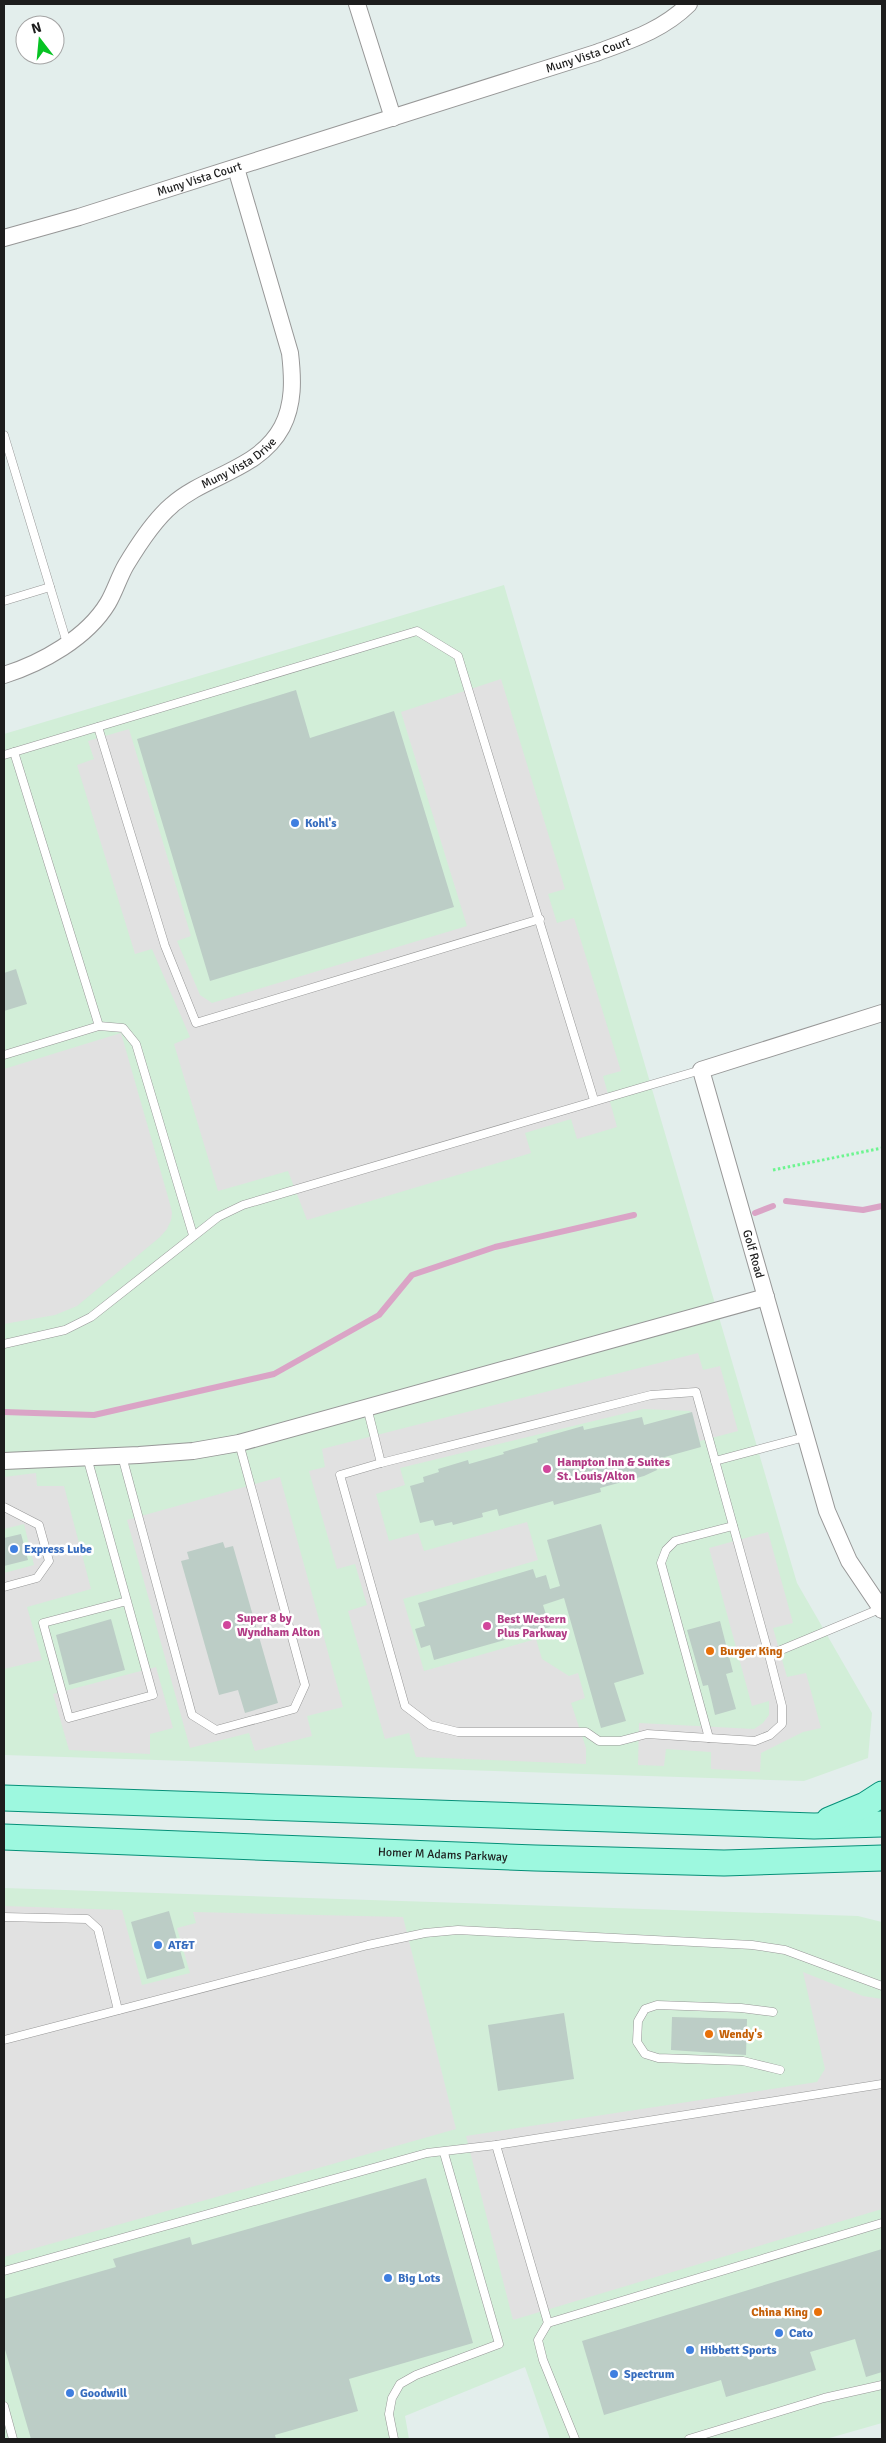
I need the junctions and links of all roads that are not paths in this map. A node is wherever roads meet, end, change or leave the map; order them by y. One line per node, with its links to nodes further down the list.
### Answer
1 (357, 4): 3 (street)
2 (689, 4): 3 (street, Muny Vista Court)
3 (393, 118): 4 (street, Muny Vista Court)
4 (236, 168): 5 (street, Muny Vista Court); 9 (street, Muny Vista Drive)
5 (4, 238)
6 (4, 435): 7 (lane)
7 (50, 587): 8 (lane); 9 (lane)
8 (4, 601)
9 (67, 643): 10 (street, Muny Vista Drive)
10 (4, 675)
11 (98, 727): 12 (lane); 14 (lane); 14 (lane)
12 (14, 752): 13 (lane); 16 (lane)
13 (4, 755)
14 (540, 920): 19 (lane)
15 (882, 1013): 18 (street)
16 (99, 1026): 17 (lane); 20 (lane)
17 (4, 1055)
18 (701, 1070): 19 (lane); 21 (street, Golf Road)
19 (594, 1100): 20 (lane)
20 (193, 1236): 22 (lane)
21 (766, 1297): 23 (street); 24 (street, Golf Road)
22 (4, 1344)
23 (368, 1408): 25 (street); 30 (lane)
24 (806, 1437): 29 (lane); 35 (street, Golf Road)
25 (239, 1443): 26 (street); 26 (lane)
26 (122, 1456): 27 (street)
27 (87, 1457): 28 (street); 34 (lane)
28 (4, 1462)
29 (715, 1462): 30 (lane); 32 (lane)
30 (382, 1463): 37 (lane)
31 (4, 1507): 33 (lane)
32 (733, 1526): 36 (lane); 37 (lane)
33 (4, 1587)
34 (127, 1601): 34 (lane)
35 (882, 1609): 36 (lane)
36 (769, 1655): 37 (lane)
37 (709, 1738)
38 (882, 1794): 41 (main road)
39 (4, 1798): 41 (main road)
40 (882, 1824): 41 (main road)
41 (814, 1826)
42 (4, 1837): 43 (main road, Homer M Adams Parkway)
43 (882, 1858)
44 (4, 1917): 46 (lane)
45 (882, 1986): 46 (lane)
46 (118, 2010): 48 (lane)
47 (773, 2012): 49 (lane)
48 (4, 2040)
49 (780, 2070)
50 (882, 2084): 51 (lane)
51 (496, 2145): 52 (lane); 55 (lane)
52 (444, 2153): 54 (lane); 59 (lane)
53 (882, 2222): 55 (lane)
54 (4, 2271)
55 (548, 2323): 60 (lane)
56 (882, 2385): 61 (lane)
57 (4, 2406): 58 (lane)
58 (13, 2439)
59 (394, 2439)
60 (575, 2439)
61 (689, 2439)

